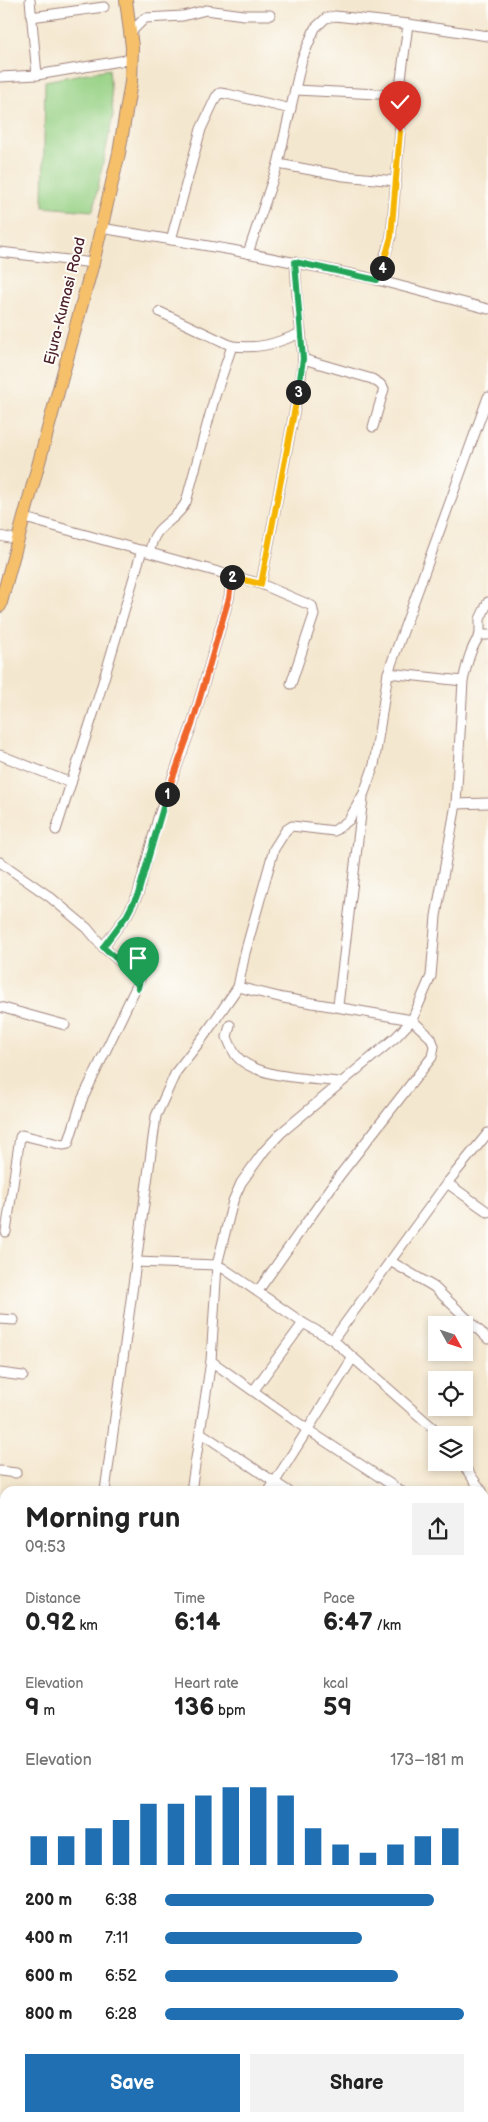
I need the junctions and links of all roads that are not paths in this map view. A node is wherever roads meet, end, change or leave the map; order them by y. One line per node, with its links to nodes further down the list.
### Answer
1 (30, 0): 7 (street)
2 (126, 0): 9 (main road, Ejura-Kumasi Road)
3 (205, 0): 5 (street)
4 (104, 7): 7 (street)
5 (206, 10): 6 (street); 9 (street)
6 (270, 15)
7 (31, 17): 12 (street)
8 (408, 24): 10 (street); 14 (street); 15 (street)
9 (130, 33): 11 (main road, Ejura-Kumasi Road)
10 (488, 36)
11 (132, 59): 12 (street); 19 (main road, Ejura-Kumasi Road)
12 (36, 74): 13 (street)
13 (0, 77)
14 (295, 90): 15 (street); 16 (street)
15 (399, 96): 18 (street)
16 (290, 109): 17 (street); 20 (street)
17 (278, 164): 18 (street); 22 (street)
18 (396, 181): 25 (street)
19 (101, 228): 20 (street); 24 (main road, Ejura-Kumasi Road)
20 (171, 240): 22 (street)
21 (0, 252): 24 (street)
22 (248, 253): 23 (street)
23 (295, 262): 25 (street); 28 (street)
24 (93, 263): 33 (main road, Ejura-Kumasi Road)
25 (377, 280): 26 (street)
26 (488, 309)
27 (160, 312): 29 (street)
28 (301, 333): 29 (street); 30 (street)
29 (232, 346): 36 (street)
30 (303, 359): 32 (street); 38 (street)
31 (488, 397): 42 (street)
32 (373, 427)
33 (26, 518): 35 (main road, Ejura-Kumasi Road); 36 (street)
34 (0, 536): 35 (street)
35 (18, 540): 40 (main road, Ejura-Kumasi Road)
36 (146, 551): 37 (street); 46 (street)
37 (232, 576): 38 (street); 52 (street)
38 (261, 584): 44 (street)
39 (488, 602): 41 (street)
40 (0, 606)
41 (484, 635): 43 (street)
42 (388, 673): 43 (street); 47 (street)
43 (463, 681): 49 (street)
44 (291, 684)
45 (0, 755): 46 (street)
46 (71, 783): 50 (street)
47 (364, 793): 53 (street); 54 (street)
48 (488, 803): 49 (street)
49 (456, 804): 56 (street)
50 (56, 830)
51 (0, 862): 52 (street)
52 (103, 947): 63 (street)
53 (238, 987): 54 (street); 65 (street)
54 (338, 1006): 56 (street)
55 (0, 1007): 57 (street)
56 (412, 1020): 59 (street); 67 (street)
57 (65, 1025)
58 (230, 1025): 59 (street)
59 (339, 1082): 66 (street)
60 (487, 1136): 61 (street)
61 (447, 1183): 62 (street); 64 (street)
62 (488, 1212)
63 (6, 1232)
64 (390, 1261): 71 (street); 72 (street)
65 (136, 1262): 66 (street); 85 (street)
66 (217, 1265): 67 (street); 74 (street)
67 (258, 1291): 70 (street)
68 (0, 1319): 69 (street)
69 (14, 1320)
70 (303, 1323): 72 (street); 77 (street)
71 (488, 1339)
72 (333, 1340): 73 (street)
73 (352, 1359): 78 (street); 79 (street)
74 (211, 1361): 77 (street); 80 (street)
75 (0, 1373): 76 (street)
76 (23, 1376)
77 (254, 1390): 79 (street)
78 (430, 1426)
79 (308, 1430): 84 (street); 89 (street)
80 (201, 1432): 84 (street); 86 (street)
81 (0, 1471): 83 (street)
82 (468, 1471): 90 (street)
83 (16, 1473)
84 (274, 1482): 87 (street); 88 (street)
85 (106, 1486)
86 (192, 1486)
87 (271, 1486)
88 (280, 1486)
89 (393, 1486)
90 (479, 1486)

